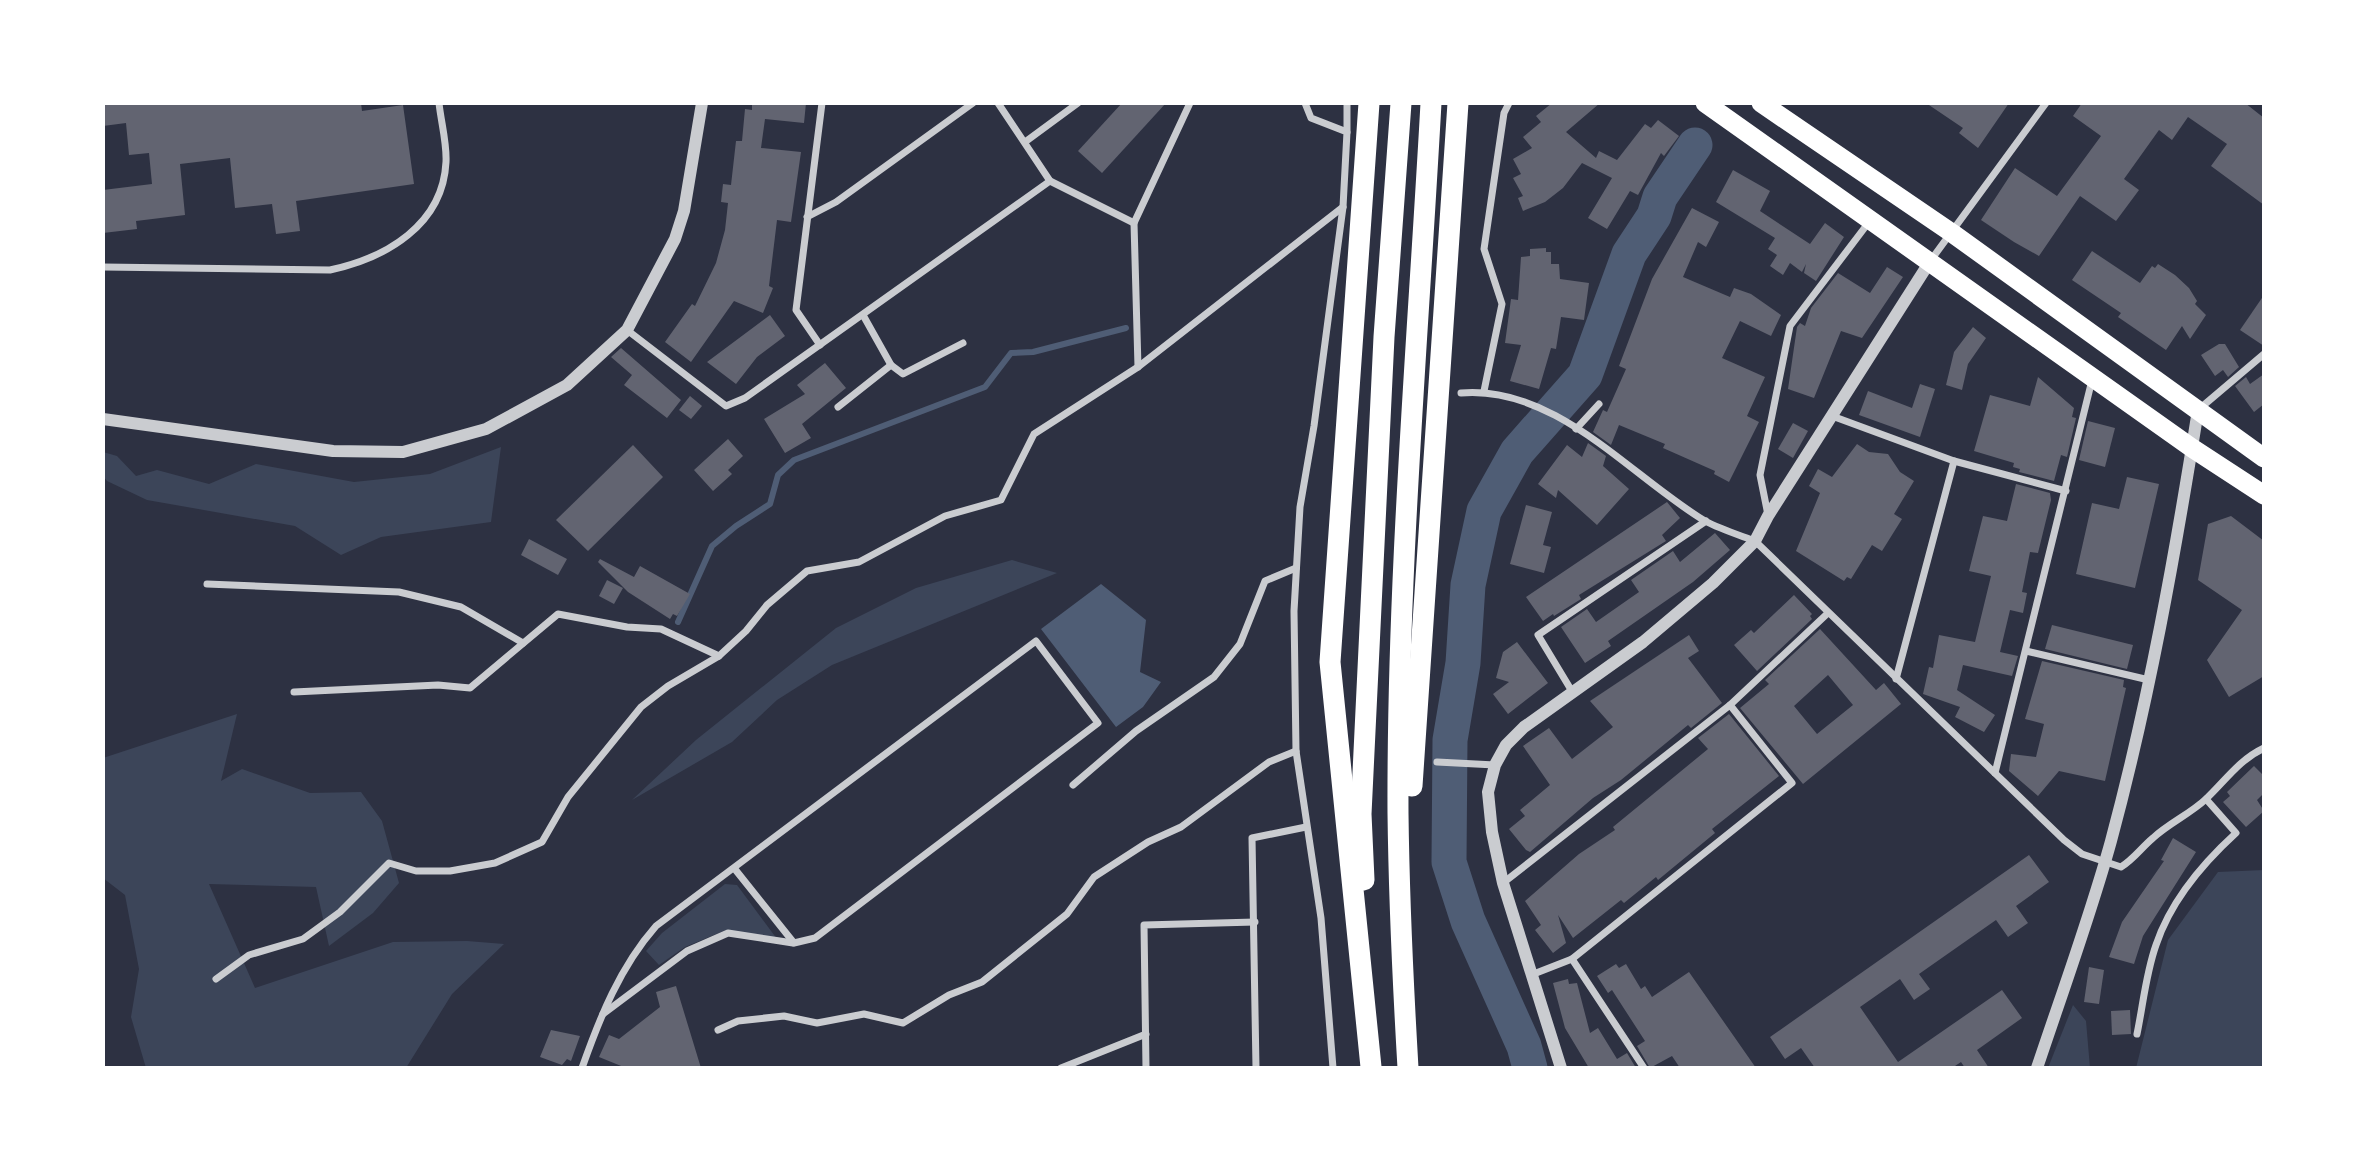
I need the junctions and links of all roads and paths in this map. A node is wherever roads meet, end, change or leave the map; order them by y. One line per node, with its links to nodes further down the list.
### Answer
1 (439, 103): 27 (street)
2 (702, 103): 29 (street)
3 (822, 103): 22 (street)
4 (973, 103): 22 (street)
5 (998, 103): 19 (street)
6 (1078, 103): 19 (street)
7 (1190, 103): 24 (street)
8 (1305, 103): 18 (street)
9 (1347, 103): 18 (street)
10 (1369, 103): 86 (highway)
11 (1401, 103): 86 (highway)
12 (1431, 103): 77 (highway)
13 (1458, 103): 77 (highway)
14 (1509, 103): 38 (street)
15 (1705, 103): 23 (highway)
16 (1761, 103): 25 (highway)
17 (2046, 103): 25 (street)
18 (1347, 132): 21 (street)
19 (1025, 142): 20 (street)
20 (1050, 181): 24 (street); 28 (street)
21 (1343, 207): 34 (street); 36 (street)
22 (807, 217): 31 (street)
23 (1870, 221): 26 (highway); 51 (street)
24 (1134, 223): 34 (street)
25 (1952, 233): 26 (street); 42 (highway)
26 (1929, 263): 35 (highway); 43 (street)
27 (103, 267)
28 (863, 314): 31 (street); 33 (street)
29 (626, 330): 31 (street); 44 (street)
30 (963, 343): 33 (street)
31 (820, 345)
32 (2264, 354): 42 (street)
33 (891, 365): 41 (street)
34 (1138, 368): 59 (street)
35 (2092, 376): 46 (highway); 49 (street)
36 (1319, 382): 37 (street); 54 (street)
37 (1330, 383)
38 (1484, 391): 39 (street); 45 (street)
39 (1461, 393)
40 (1599, 404): 45 (street)
41 (838, 407)
42 (2198, 410): 46 (street); 47 (highway)
43 (1832, 416): 48 (street); 51 (street)
44 (103, 419)
45 (1576, 429): 52 (street)
46 (2192, 448): 50 (highway); 61 (street)
47 (2264, 458)
48 (1954, 461): 49 (street); 60 (street)
49 (2066, 491): 58 (street)
50 (2264, 495)
51 (1768, 516): 53 (street)
52 (1706, 522): 53 (street); 63 (street)
53 (1755, 541): 56 (street); 63 (street)
54 (1296, 568): 66 (street); 70 (street)
55 (207, 584): 57 (street)
56 (1828, 613): 60 (street); 64 (street)
57 (523, 643): 59 (street); 62 (street)
58 (2026, 651): 61 (street); 69 (street)
59 (719, 656): 81 (street)
60 (1896, 679): 69 (street)
61 (2149, 680): 73 (street)
62 (294, 692)
63 (1573, 693): 68 (street)
64 (1730, 705): 75 (street); 79 (street)
65 (2264, 748): 71 (street)
66 (1296, 751): 72 (street); 83 (street)
67 (1439, 762): 68 (street)
68 (1495, 765): 75 (street)
69 (1995, 773): 73 (street)
70 (1073, 785)
71 (2206, 799): 73 (street); 85 (street)
72 (1306, 827): 76 (street); 91 (street)
73 (2103, 863): 95 (street)
74 (734, 868): 78 (street); 78 (street); 82 (street)
75 (1503, 883): 80 (street)
76 (1255, 922): 84 (street); 90 (street)
77 (1401, 941): 92 (highway)
78 (794, 943): 82 (street)
79 (1572, 959): 80 (street); 94 (street)
80 (1531, 975): 93 (street)
81 (216, 979)
82 (601, 1016): 87 (street)
83 (718, 1030)
84 (1146, 1034): 88 (street); 89 (street)
85 (2137, 1034)
86 (1371, 1067)
87 (582, 1068)
88 (1061, 1068)
89 (1146, 1068)
90 (1256, 1068)
91 (1334, 1068)
92 (1408, 1068)
93 (1561, 1068)
94 (1644, 1068)
95 (2037, 1068)

